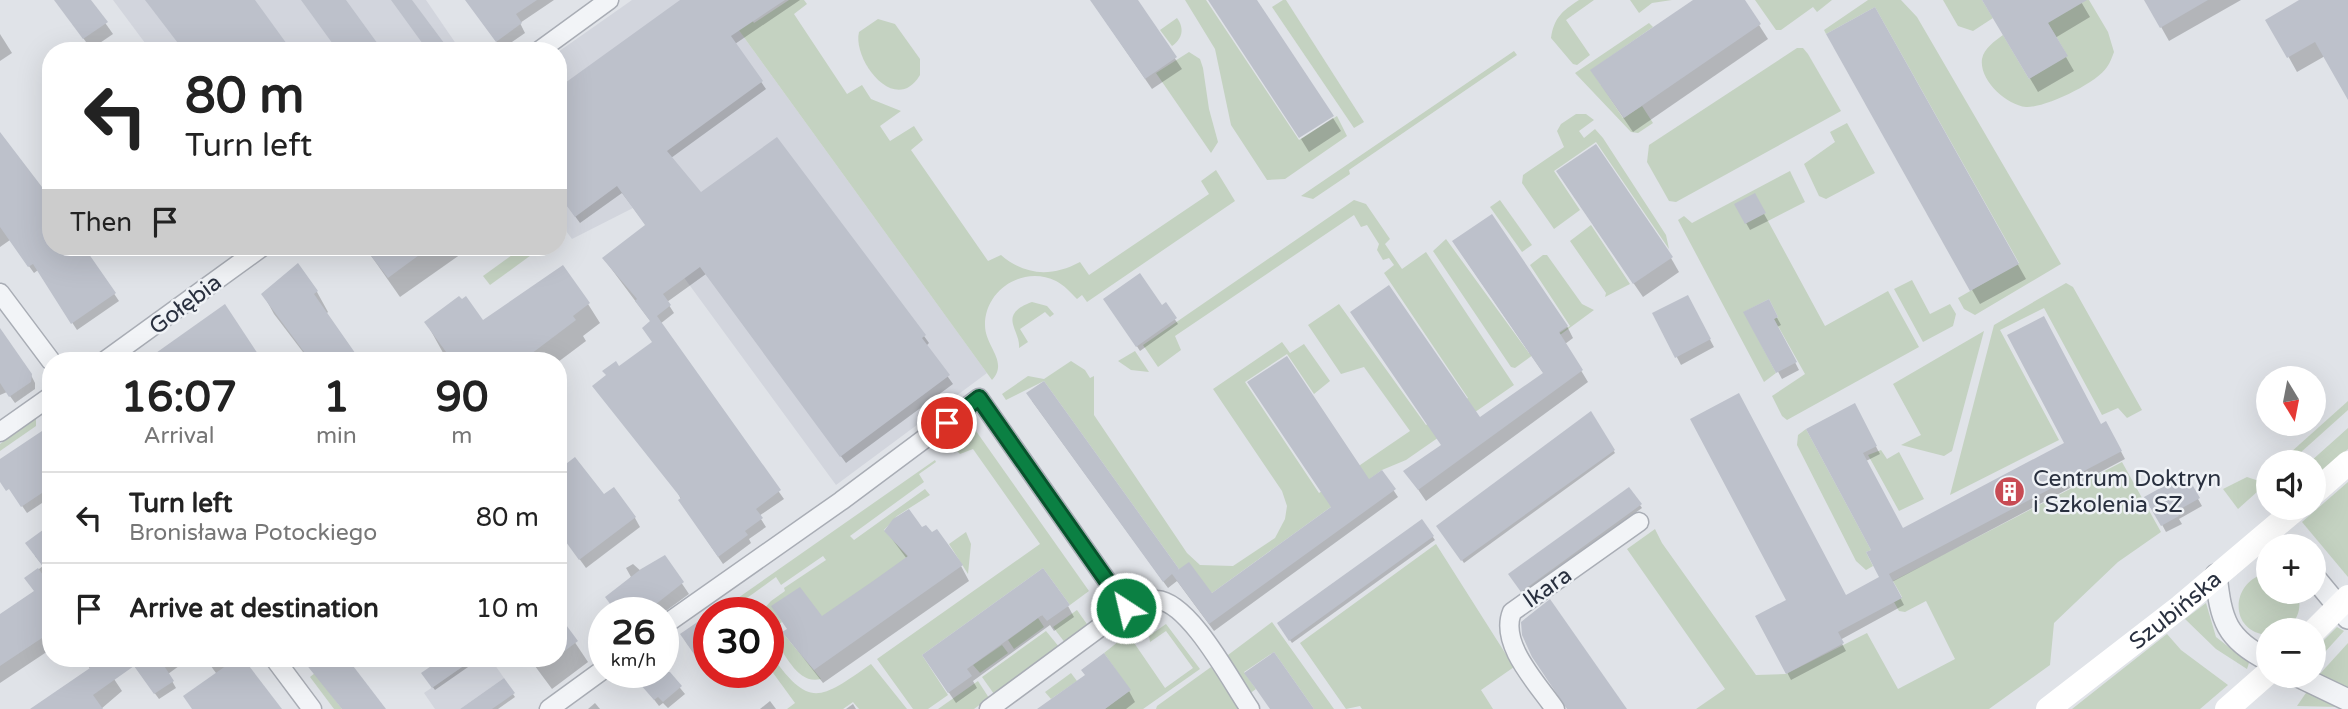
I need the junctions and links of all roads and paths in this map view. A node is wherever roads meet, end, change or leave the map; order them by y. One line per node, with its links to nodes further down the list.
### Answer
1 (609, 0): 2 (street)
2 (551, 42)
3 (250, 256): 6 (street, Gołębia)
4 (0, 293): 5 (street)
5 (44, 352)
6 (117, 352)
7 (42, 402): 8 (street)
8 (0, 432)
9 (2348, 463): 10 (main road)
10 (2326, 482)
11 (2286, 520): 13 (main road, Szubińska)
12 (1639, 522): 31 (street, Ikara)
13 (2274, 534)
14 (2256, 552): 15 (main road, Szubińska)
15 (2217, 575): 21 (street); 32 (main road, Szubińska)
16 (2326, 589): 17 (street)
17 (2345, 607): 20 (main road)
18 (1126, 608): 19 (street); 29 (street); 30 (street)
19 (679, 615)
20 (2326, 622)
21 (2256, 654)
22 (281, 667): 27 (street)
23 (588, 681): 28 (street)
24 (2256, 684): 33 (main road)
25 (2324, 688): 26 (street)
26 (2348, 699)
27 (312, 709)
28 (549, 709)
29 (989, 709)
30 (1251, 709)
31 (1555, 709)
32 (2048, 709)
33 (2227, 709)

